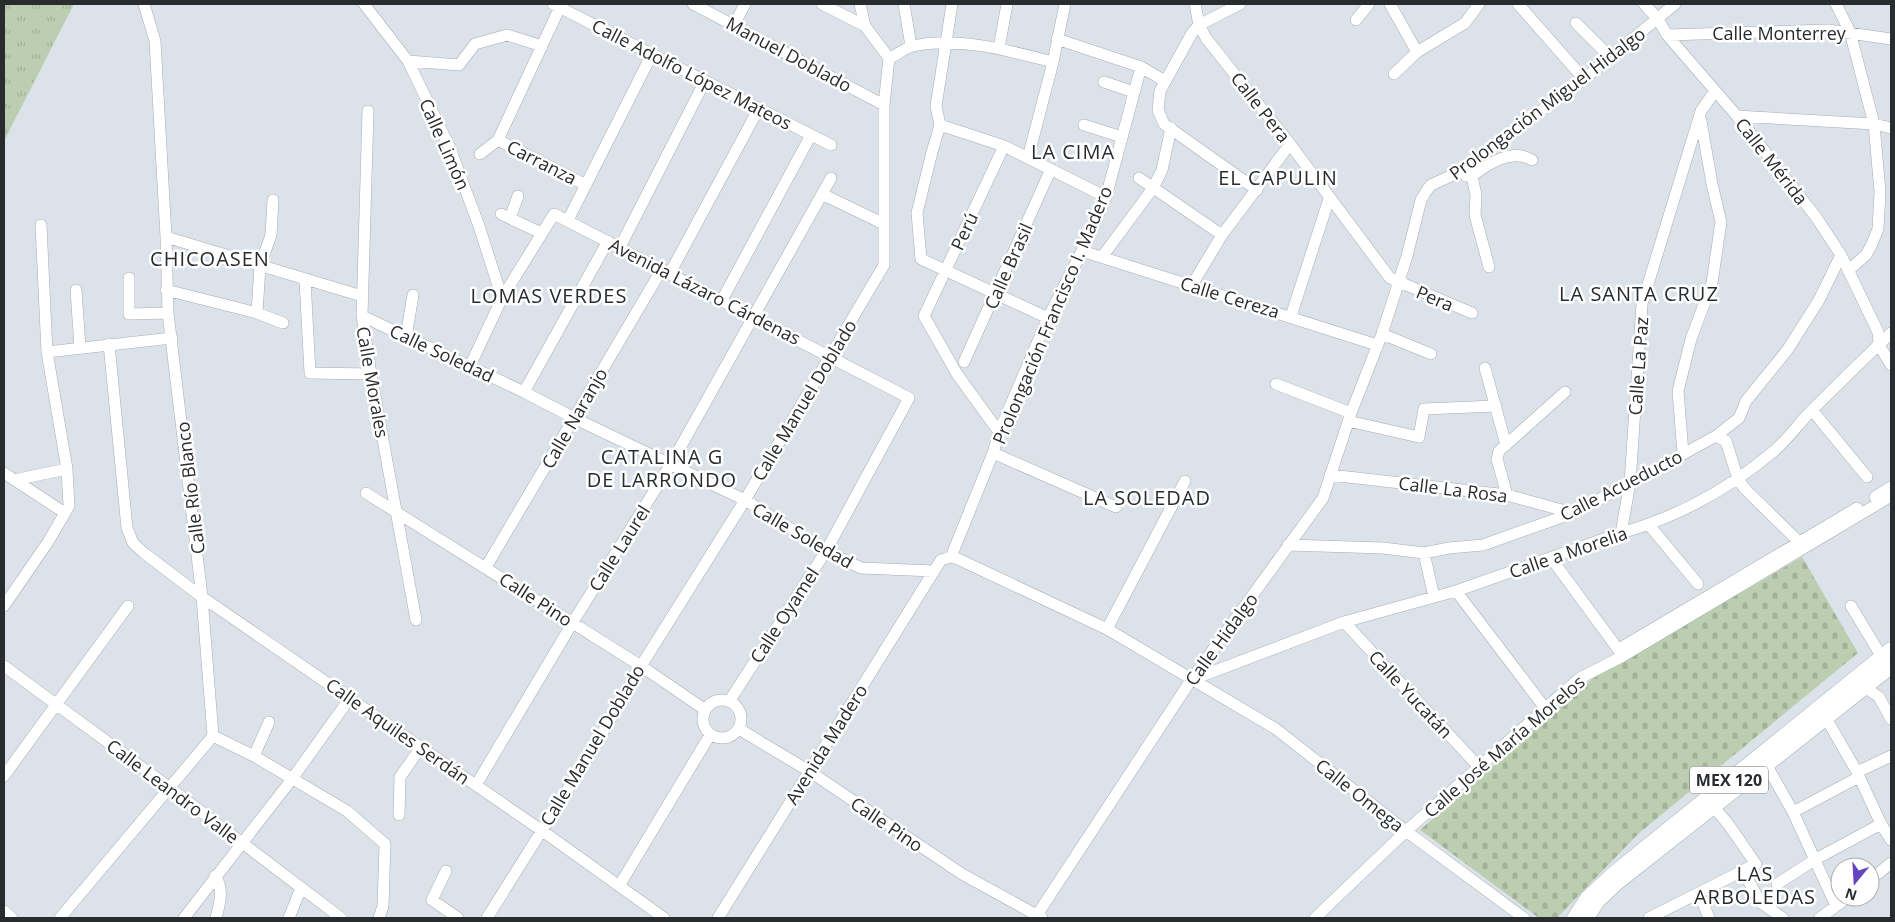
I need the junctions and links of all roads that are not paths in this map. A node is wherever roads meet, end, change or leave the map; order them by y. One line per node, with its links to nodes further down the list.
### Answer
1 (144, 4): 86 (street, Calle Río Blanco)
2 (364, 4): 39 (street, Calle Limón)
3 (693, 4): 24 (street, Manuel Doblado)
4 (745, 4): 24 (street)
5 (822, 4): 25 (street)
6 (860, 4): 25 (street)
7 (904, 4): 33 (street)
8 (952, 4): 31 (street)
9 (1007, 4): 34 (street)
10 (1065, 4): 29 (street)
11 (1196, 4): 26 (street)
12 (1240, 4): 26 (street)
13 (1369, 4): 22 (street)
14 (1390, 4): 35 (street)
15 (1479, 4): 35 (street)
16 (1518, 4): 43 (street)
17 (1644, 4): 21 (street, Calle Mérida)
18 (1675, 4): 21 (street, Prolongación Miguel Hidalgo)
19 (1836, 4): 27 (street)
20 (556, 5): 32 (street); 36 (street, Calle Adolfo López Mateos)
21 (1658, 19): 28 (street, Calle Mérida); 38 (street, Prolongación Miguel Hidalgo)
22 (1356, 20)
23 (1576, 23): 38 (street)
24 (734, 25): 49 (street, Manuel Doblado)
25 (865, 26): 37 (street)
26 (1196, 29): 45 (street); 62 (street, Calle Pera)
27 (1850, 32): 28 (street, Calle Monterrey); 30 (street, Calle Monterrey); 54 (street)
28 (1667, 35): 47 (street, Calle Mérida)
29 (1057, 39): 40 (street); 41 (street)
30 (1891, 39)
31 (946, 43): 33 (street); 34 (street); 55 (street)
32 (542, 46): 39 (street); 61 (street)
33 (909, 48): 37 (street)
34 (999, 48): 40 (street)
35 (1417, 52): 42 (street)
36 (652, 54): 44 (street, Calle Adolfo López Mateos); 73 (street)
37 (891, 57): 49 (street, Calle Manuel Doblado)
38 (1610, 57): 43 (street, Prolongación Miguel Hidalgo)
39 (408, 62): 106 (street, Calle Limón)
40 (1053, 62): 66 (street)
41 (1140, 67): 45 (street); 48 (street, Prolongación Francisco I. Madero)
42 (1394, 74)
43 (1584, 79): 69 (street, Prolongación Miguel Hidalgo)
44 (705, 81): 50 (street, Calle Adolfo López Mateos); 88 (street)
45 (1164, 81): 57 (street)
46 (1104, 82): 48 (street)
47 (1715, 91): 51 (street, Calle La Paz); 53 (street, Calle Mérida)
48 (1134, 92): 60 (street, Prolongación Francisco I. Madero)
49 (884, 105): 82 (street, Calle Manuel Doblado)
50 (759, 108): 59 (street, Calle Adolfo López Mateos); 95 (street, Calle Naranjo)
51 (1701, 111): 144 (street); 153 (street, Calle La Paz)
52 (368, 112): 105 (street, Calle Morales)
53 (1737, 116): 54 (street); 90 (street, Calle Mérida)
54 (1874, 124): 58 (street); 96 (street)
55 (940, 125): 64 (street); 94 (street)
56 (1084, 125): 60 (street)
57 (1171, 128): 74 (street); 75 (street)
58 (1891, 128)
59 (811, 135): 63 (street, Calle Adolfo López Mateos); 107 (street)
60 (1122, 137): 78 (street, Prolongación Francisco I. Madero)
61 (498, 140): 65 (street); 73 (street, Carranza)
62 (1290, 144): 75 (street); 79 (street, Calle Pera)
63 (831, 145)
64 (1004, 146): 66 (street); 94 (street, Perú)
65 (480, 154)
66 (1028, 158): 68 (street)
67 (1532, 160): 70 (street)
68 (1051, 169): 78 (street); 103 (street, Calle Brasil)
69 (1457, 173): 70 (street); 99 (street, Prolongación Miguel Hidalgo)
70 (1472, 176): 93 (street)
71 (831, 178): 76 (street, Calle Laurel)
72 (1139, 178): 74 (street)
73 (586, 185): 81 (street)
74 (1153, 188): 85 (street); 91 (street)
75 (1257, 190): 85 (street)
76 (822, 194): 82 (street); 112 (street, Calle Laurel)
77 (518, 196): 84 (street)
78 (1106, 197): 89 (street, Prolongación Francisco I. Madero)
79 (1330, 199): 99 (street, Calle Pera); 113 (street)
80 (273, 200): 92 (street)
81 (568, 220): 84 (street, Avenida Lázaro Cárdenas); 87 (street, Avenida Lázaro Cárdenas)
82 (884, 224): 126 (street, Calle Manuel Doblado)
83 (41, 225): 124 (street)
84 (541, 233): 106 (street)
85 (1222, 235): 100 (street)
86 (166, 237): 92 (street); 102 (street, Calle Río Blanco)
87 (608, 241): 88 (street, Avenida Lázaro Cárdenas); 133 (street)
88 (620, 247): 95 (street, Avenida Lázaro Cárdenas)
89 (1082, 251): 91 (street, Calle Cereza); 114 (street, Prolongación Francisco I. Madero)
90 (1841, 255): 96 (street, Calle Mérida); 141 (street, Calle Acueducto)
91 (1102, 257): 100 (street, Calle Cereza)
92 (260, 266): 98 (street); 109 (street)
93 (1489, 267)
94 (946, 270): 103 (street); 140 (street, Perú)
95 (666, 271): 107 (street, Avenida Lázaro Cárdenas); 139 (street, Calle Naranjo)
96 (1848, 271): 117 (street, Calle Mérida)
97 (129, 278): 108 (street)
98 (305, 280): 105 (street); 131 (street)
99 (1398, 282): 110 (street, Pera); 116 (street, Prolongación Miguel Hidalgo)
100 (1192, 285): 113 (street, Calle Cereza)
101 (76, 290): 123 (street)
102 (166, 290): 108 (street, Calle Río Blanco); 109 (street)
103 (996, 293): 114 (street); 127 (street, Calle Brasil)
104 (413, 295): 119 (street)
105 (362, 296): 111 (street, Calle Morales)
106 (502, 298): 129 (street)
107 (722, 300): 112 (street, Avenida Lázaro Cárdenas)
108 (168, 313): 118 (street, Calle Río Blanco)
109 (257, 313): 115 (street)
110 (1472, 313)
111 (362, 316): 119 (street, Calle Soledad); 131 (street, Calle Morales)
112 (753, 316): 126 (street, Avenida Lázaro Cárdenas); 145 (street, Calle Laurel)
113 (1291, 316): 121 (street, Calle Cereza)
114 (1048, 318): 140 (street, Prolongación Francisco I. Madero)
115 (283, 323)
116 (1382, 334): 121 (street, Prolongación Miguel Hidalgo); 125 (street)
117 (1887, 336): 122 (street, Calle a Morelia)
118 (172, 338): 120 (street); 176 (street, Calle Río Blanco)
119 (406, 338): 129 (street, Calle Soledad)
120 (109, 344): 123 (street); 176 (street, Calle Aquiles Serdán)
121 (1378, 345): 138 (street, Calle Hidalgo)
122 (1879, 345): 128 (street); 137 (street, Calle a Morelia)
123 (80, 347): 124 (street)
124 (47, 352): 146 (street)
125 (1431, 354)
126 (830, 356): 135 (street, Avenida Lázaro Cárdenas); 158 (street, Calle Manuel Doblado)
127 (964, 362)
128 (1891, 365)
129 (470, 366): 133 (street, Calle Soledad)
130 (1485, 368): 136 (street)
131 (370, 374): 160 (street, Calle Morales)
132 (1276, 384): 138 (street)
133 (524, 392): 139 (street, Calle Soledad)
134 (1565, 392): 142 (street)
135 (909, 398): 168 (street, Calle Oyamel)
136 (1496, 406): 138 (street); 142 (street)
137 (1812, 410): 149 (street); 150 (street, Calle a Morelia)
138 (1350, 417): 148 (street, Calle Hidalgo)
139 (574, 418): 145 (street, Calle Soledad); 172 (street, Calle Naranjo)
140 (999, 432): 143 (street, Prolongación Francisco I. Madero)
141 (1716, 436): 144 (street, Calle Acueducto); 150 (street)
142 (1502, 448): 156 (street)
143 (993, 453): 159 (street); 170 (street, Prolongación Francisco I. Madero)
144 (1683, 453): 153 (street, Calle Acueducto)
145 (671, 464): 158 (street, Calle Soledad); 182 (street, Calle Laurel)
146 (68, 469): 151 (street); 162 (street)
147 (4, 473): 151 (street)
148 (1330, 475): 156 (street, Calle La Rosa); 167 (street, Calle Hidalgo)
149 (1867, 477)
150 (1738, 479): 164 (street, Calle a Morelia); 166 (street)
151 (14, 480): 162 (street)
152 (1185, 481): 184 (street)
153 (1630, 483): 163 (street, Calle Acueducto); 165 (street, Calle La Paz)
154 (1891, 487): 157 (street, Calle José María Morelos)
155 (366, 493): 160 (street, Calle Pino)
156 (1507, 495): 163 (street, Calle La Rosa)
157 (1885, 497): 161 (street); 166 (street, Calle José María Morelos); 185 (street, Calle José María Morelos)
158 (745, 500): 168 (street, Calle Soledad); 188 (street, Calle Manuel Doblado)
159 (1116, 507)
160 (396, 510): 172 (street, Calle Pino); 181 (street, Calle Morales)
161 (1891, 511)
162 (65, 513): 178 (street)
163 (1573, 513): 169 (street, Calle Acueducto)
164 (1649, 525): 165 (street, Calle a Morelia); 174 (street)
165 (1621, 532): 171 (street, Calle a Morelia)
166 (1798, 542): 185 (street, Calle José María Morelos)
167 (1288, 545): 169 (street, Calle Acueducto); 189 (street, Calle Hidalgo)
168 (826, 551): 173 (street, Calle Soledad); 192 (street, Calle Oyamel)
169 (1424, 553): 177 (street)
170 (951, 558): 173 (street); 184 (street)
171 (1551, 558): 175 (street, Calle a Morelia); 185 (street)
172 (486, 567): 182 (street, Calle Pino)
173 (934, 571): 207 (street, Avenida Madero)
174 (1698, 584)
175 (1456, 591): 177 (street, Calle a Morelia); 194 (street)
176 (202, 597): 191 (street, Calle Aquiles Serdán); 201 (street, Calle Río Blanco)
177 (1434, 597): 183 (street, Calle a Morelia)
178 (4, 606)
179 (128, 606): 193 (street)
180 (1851, 606): 186 (street)
181 (416, 620)
182 (573, 622): 188 (street, Calle Pino); 211 (street, Calle Laurel)
183 (1344, 622): 189 (street, Calle a Morelia); 205 (street, Calle Yucatán)
184 (1106, 629): 189 (street)
185 (1621, 653): 194 (street, Calle José María Morelos)
186 (1888, 660): 190 (main road, MEX 120); 213 (main road, MEX 120)
187 (4, 666): 193 (street, Calle Leandro Valle)
188 (641, 666): 195 (street, Calle Pino); 217 (street, Calle Manuel Doblado)
189 (1191, 680): 218 (street, Calle Omega); 234 (street, Calle Hidalgo)
190 (1866, 688): 196 (main road, MEX 120); 197 (street)
191 (350, 698): 202 (street, Calle Aquiles Serdán); 210 (street)
192 (730, 700): 195 (street); 199 (street)
193 (58, 704): 209 (street); 212 (street, Calle Leandro Valle)
194 (1545, 708): 205 (street, Calle José María Morelos)
195 (704, 709): 200 (street)
196 (1826, 718): 206 (main road, MEX 120); 208 (street)
197 (1891, 719)
198 (269, 722): 203 (street)
199 (740, 729): 200 (street); 207 (street, Calle Pino)
200 (710, 735): 228 (street)
201 (213, 736): 203 (street); 212 (street)
202 (421, 747): 211 (street, Calle Aquiles Serdán); 215 (street)
203 (254, 756): 210 (street)
204 (1891, 756): 208 (street)
205 (1478, 766): 218 (street, Calle José María Morelos)
206 (1767, 766): 213 (main road, MEX 120); 214 (street)
207 (809, 772): 234 (street, Calle Pino); 245 (street, Avenida Madero)
208 (1858, 775): 214 (street); 216 (street)
209 (4, 776)
210 (292, 780): 220 (street); 241 (street)
211 (476, 785): 217 (street, Calle Aquiles Serdán)
212 (170, 788): 220 (street, Calle Leandro Valle); 236 (street)
213 (1708, 803): 224 (street); 248 (main road, MEX 120); 249 (main road, MEX 120)
214 (1793, 812): 221 (street)
215 (399, 815)
216 (1881, 824): 219 (street); 221 (street)
217 (541, 830): 228 (street, Calle Aquiles Serdán); 243 (street, Calle Manuel Doblado)
218 (1406, 831): 246 (street, Calle José María Morelos); 247 (street, Calle Omega)
219 (1891, 840)
220 (241, 843): 226 (street); 229 (street, Calle Leandro Valle)
221 (1816, 859): 227 (street); 230 (street)
222 (1891, 863): 225 (street)
223 (446, 871): 242 (street)
224 (1744, 871): 231 (street); 252 (street)
225 (1880, 872)
226 (215, 876): 237 (street); 238 (street)
227 (1777, 884)
228 (619, 886): 244 (street, Calle Aquiles Serdán)
229 (301, 888): 239 (street); 240 (street, Calle Leandro Valle)
230 (1830, 892)
231 (1699, 893): 250 (street); 251 (street)
232 (1835, 907): 253 (street)
233 (4, 911): 235 (street)
234 (1038, 917)
235 (12, 918)
236 (60, 918)
237 (184, 918)
238 (216, 918)
239 (289, 918)
240 (341, 918)
241 (379, 918)
242 (458, 918)
243 (487, 918)
244 (664, 918)
245 (718, 918)
246 (1315, 918)
247 (1524, 918)
248 (1574, 918)
249 (1587, 918)
250 (1649, 918)
251 (1709, 918)
252 (1783, 918)
253 (1820, 918)

